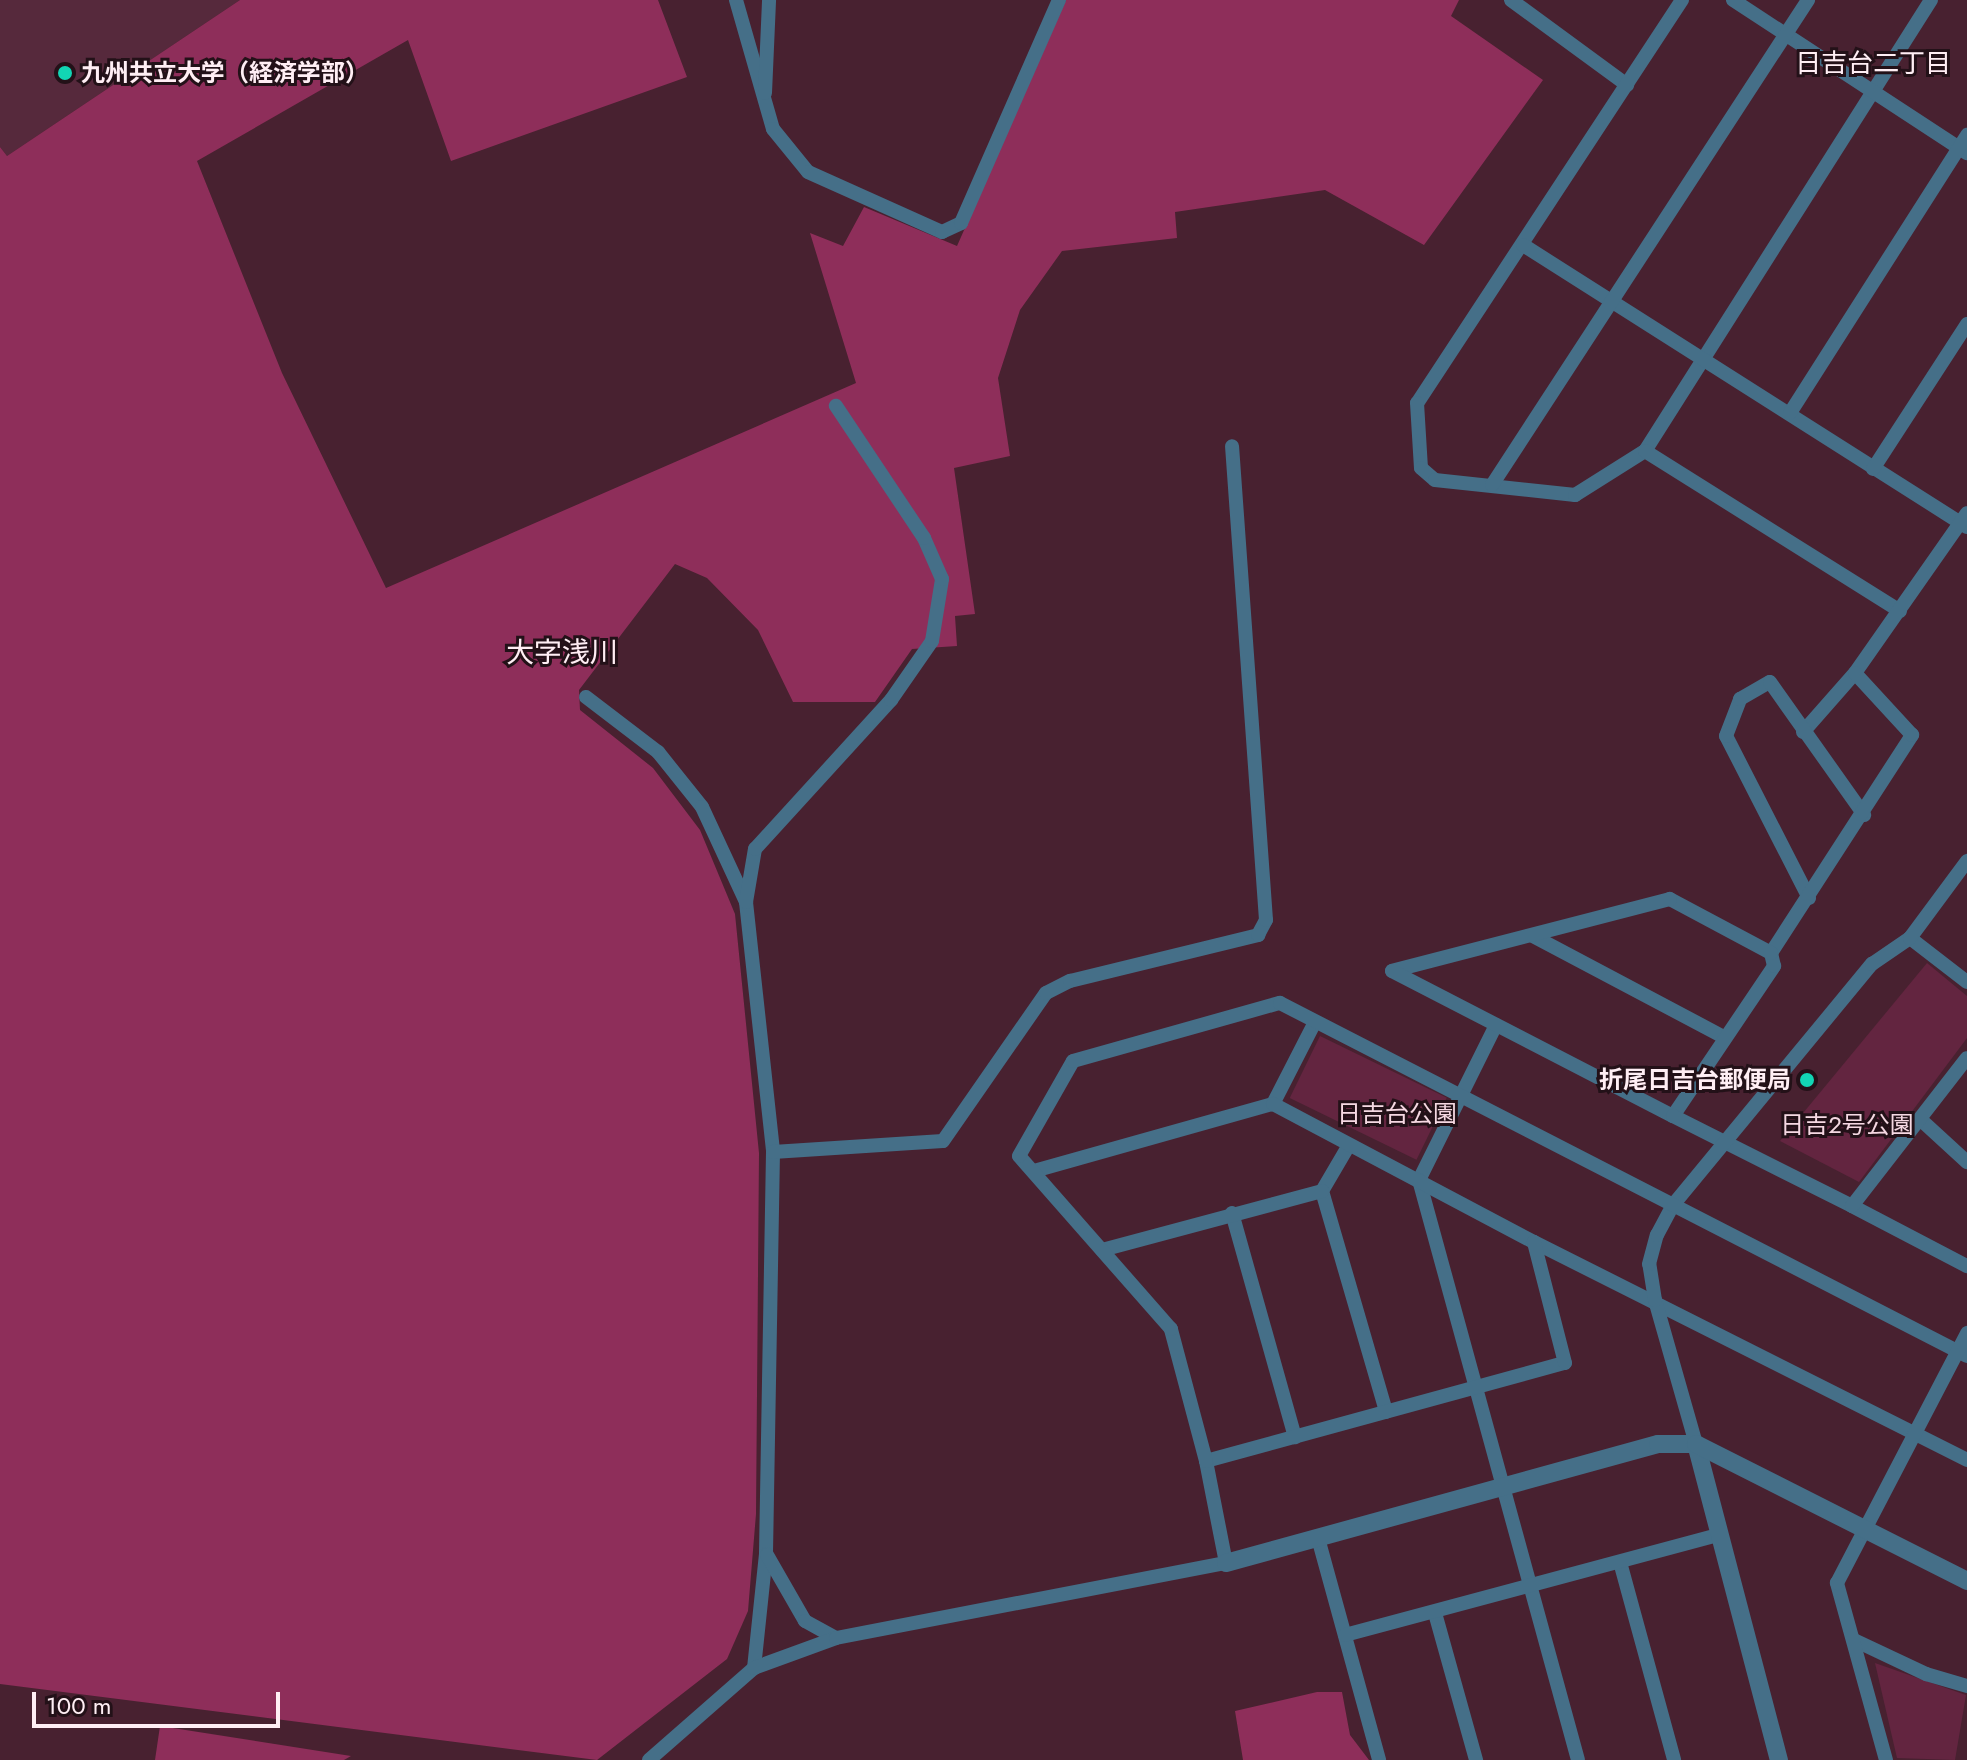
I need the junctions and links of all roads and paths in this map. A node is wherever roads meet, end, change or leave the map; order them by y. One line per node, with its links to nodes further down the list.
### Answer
1 (736, 0): 12 (street)
2 (769, 0): 12 (street)
3 (1059, 0): 12 (street)
4 (1511, 0): 10 (street)
5 (1681, 0): 10 (street)
6 (1733, 0): 9 (street)
7 (1808, 0): 9 (street)
8 (1931, 0): 11 (street)
9 (1787, 34): 11 (street); 15 (street)
10 (1627, 85): 14 (street)
11 (1873, 92): 13 (street); 17 (street)
12 (765, 101)
13 (1964, 145): 19 (street)
14 (1523, 245): 15 (street); 23 (street)
15 (1609, 303): 17 (street); 23 (street)
16 (1967, 324): 22 (street)
17 (1703, 361): 19 (street); 21 (street)
18 (836, 406): 32 (street)
19 (1790, 413): 22 (street)
20 (1232, 446): 47 (street)
21 (1645, 451): 23 (street); 25 (street)
22 (1873, 469): 24 (street)
23 (1492, 485)
24 (1965, 521): 25 (street)
25 (1900, 611): 26 (street)
26 (1855, 673): 28 (street); 29 (street)
27 (586, 697): 32 (street)
28 (1803, 732): 29 (street); 31 (street)
29 (1864, 815): 31 (street)
30 (1967, 861): 34 (street)
31 (1809, 898): 35 (street)
32 (746, 902): 47 (street)
33 (1533, 936): 35 (street); 38 (street); 39 (street)
34 (1910, 938): 36 (street); 45 (street)
35 (1771, 953): 39 (street)
36 (1967, 982)
37 (1315, 1022): 41 (street); 42 (street); 49 (street)
38 (1496, 1025): 41 (street); 43 (street)
39 (1724, 1037): 43 (street)
40 (1967, 1058): 44 (street)
41 (1461, 1095): 50 (street); 52 (street)
42 (1273, 1104): 46 (street); 49 (street)
43 (1673, 1116): 45 (street)
44 (1920, 1119): 48 (street); 53 (street)
45 (1725, 1141): 52 (street); 53 (street)
46 (1349, 1145): 50 (street); 51 (street)
47 (773, 1152): 72 (street)
48 (1967, 1162)
49 (1034, 1171): 56 (street)
50 (1419, 1180): 55 (street); 61 (street)
51 (1322, 1191): 54 (street); 62 (street)
52 (1673, 1205): 58 (street); 60 (street)
53 (1852, 1206): 57 (street)
54 (1232, 1213): 56 (street); 64 (street)
55 (1534, 1242): 58 (street); 61 (street)
56 (1102, 1250): 67 (street)
57 (1967, 1266)
58 (1655, 1300): 63 (street); 65 (street)
59 (1967, 1333): 60 (street)
60 (1962, 1354): 63 (street)
61 (1474, 1388): 62 (street); 68 (street)
62 (1386, 1412): 64 (street)
63 (1916, 1433): 66 (street); 69 (street)
64 (1295, 1437): 67 (street)
65 (1696, 1444): 68 (street); 69 (street); 70 (street)
66 (1967, 1460)
67 (1206, 1461): 74 (street)
68 (1500, 1488): 71 (street); 76 (street)
69 (1864, 1530): 75 (street); 80 (street)
70 (1717, 1535): 73 (street); 88 (street)
71 (1318, 1538): 74 (street); 78 (street)
72 (766, 1554): 79 (street); 81 (street)
73 (1620, 1562): 76 (street); 87 (street)
74 (1226, 1563): 79 (street)
75 (1967, 1581)
76 (1529, 1585): 77 (street); 86 (street)
77 (1435, 1613): 78 (street); 85 (street)
78 (1345, 1635): 84 (street)
79 (836, 1638): 81 (street)
80 (1854, 1640): 82 (street); 89 (street)
81 (754, 1668): 83 (street)
82 (1967, 1686)
83 (649, 1760)
84 (1379, 1760)
85 (1476, 1760)
86 (1578, 1760)
87 (1674, 1760)
88 (1779, 1760)
89 (1886, 1760)

